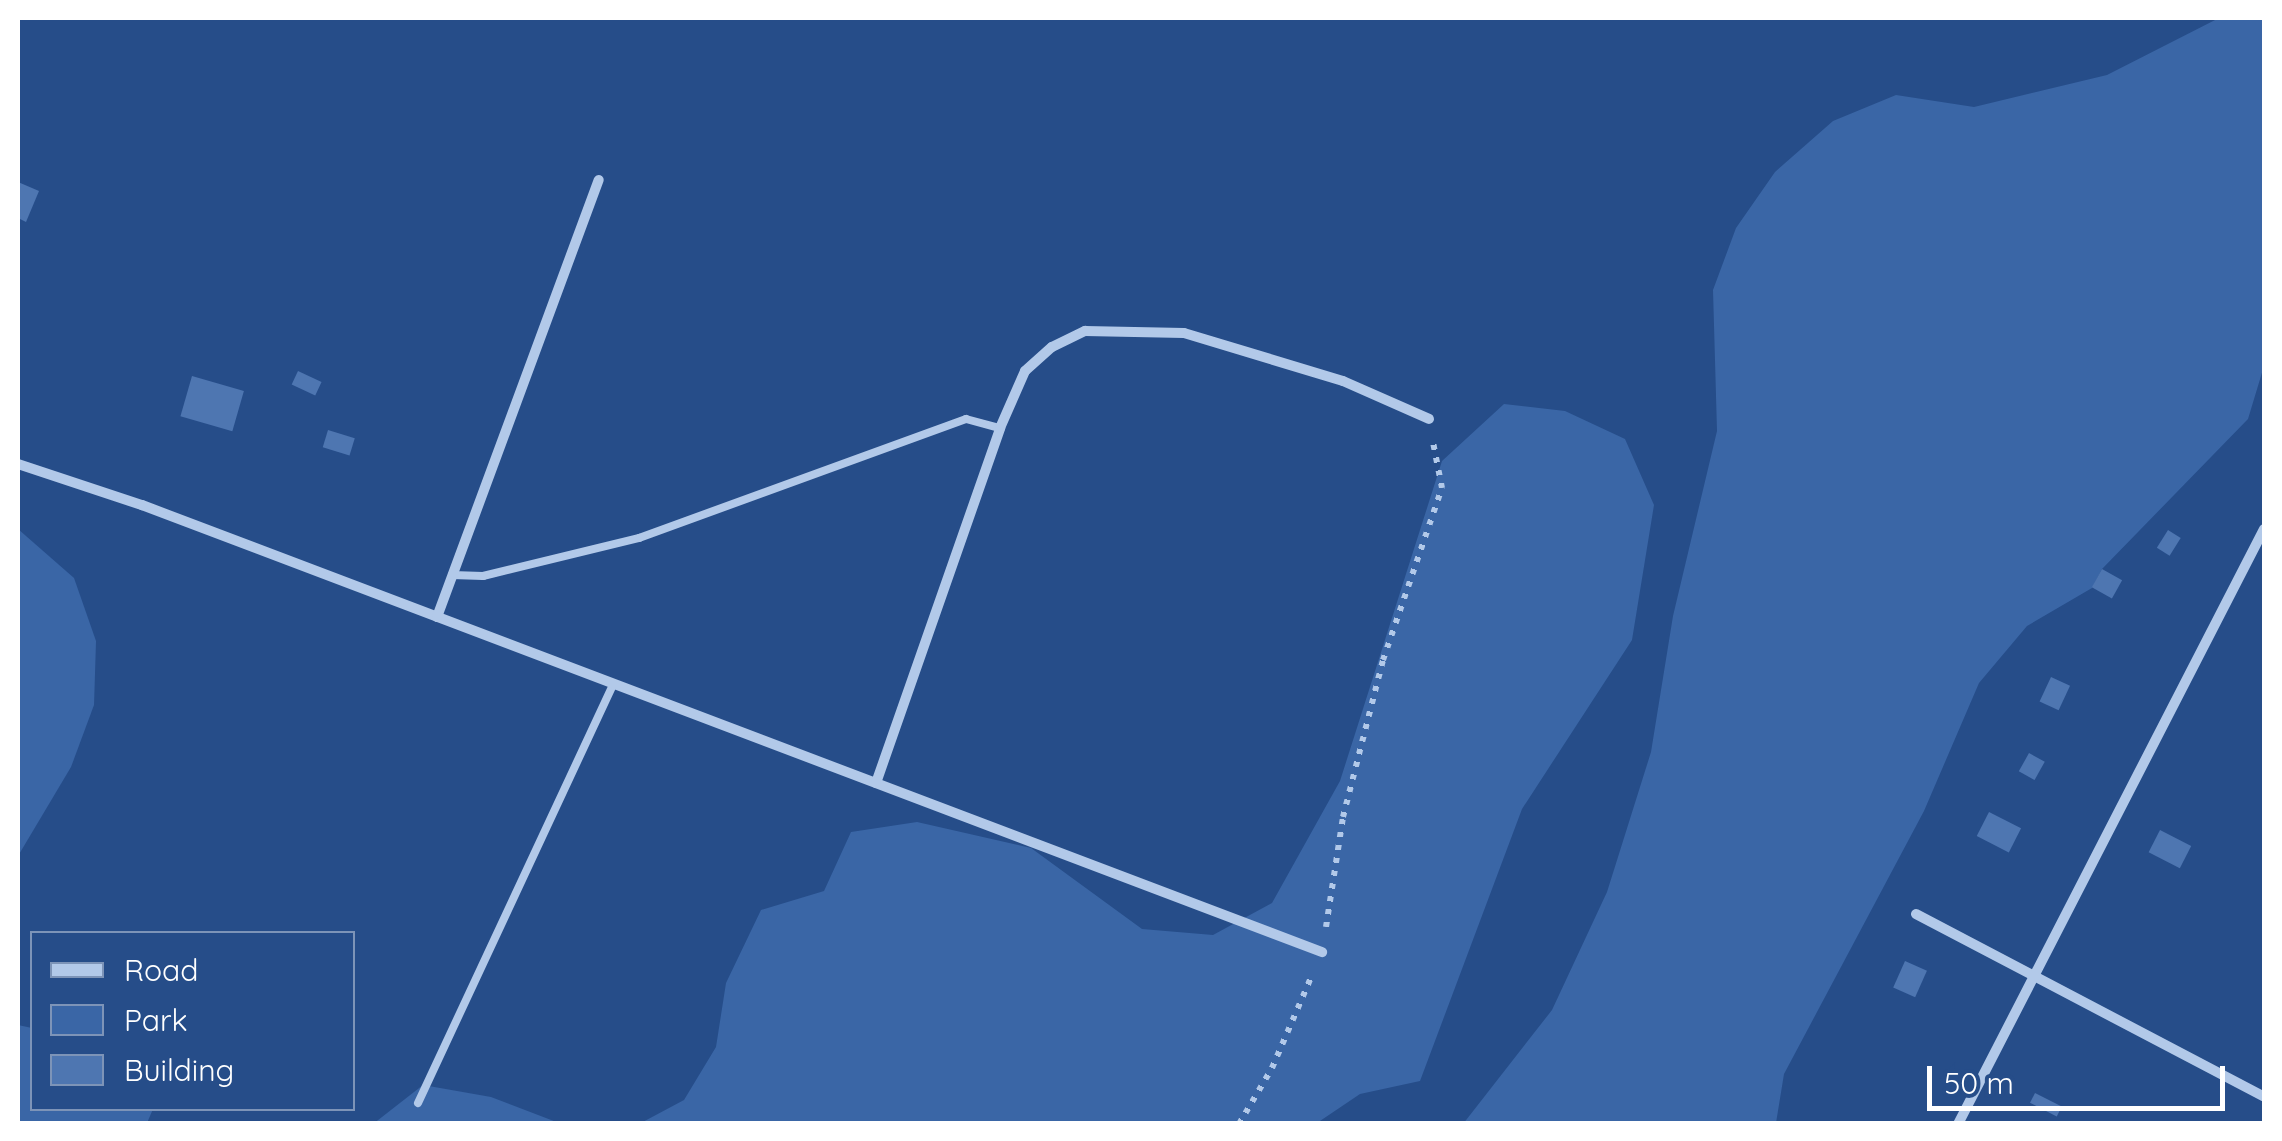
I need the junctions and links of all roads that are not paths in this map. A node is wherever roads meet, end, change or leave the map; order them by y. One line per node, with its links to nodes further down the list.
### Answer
1 (599, 180): 6 (street)
2 (1429, 419): 3 (street)
3 (1000, 428): 6 (lane); 9 (street)
4 (18, 464): 7 (street)
5 (2264, 529): 12 (street)
6 (452, 575): 7 (street)
7 (437, 617): 8 (street)
8 (613, 684): 9 (street); 14 (lane)
9 (876, 783): 11 (street)
10 (1916, 914): 12 (street)
11 (1322, 952)
12 (2034, 976): 13 (street); 15 (street)
13 (2264, 1097)
14 (418, 1103)
15 (1958, 1124)

